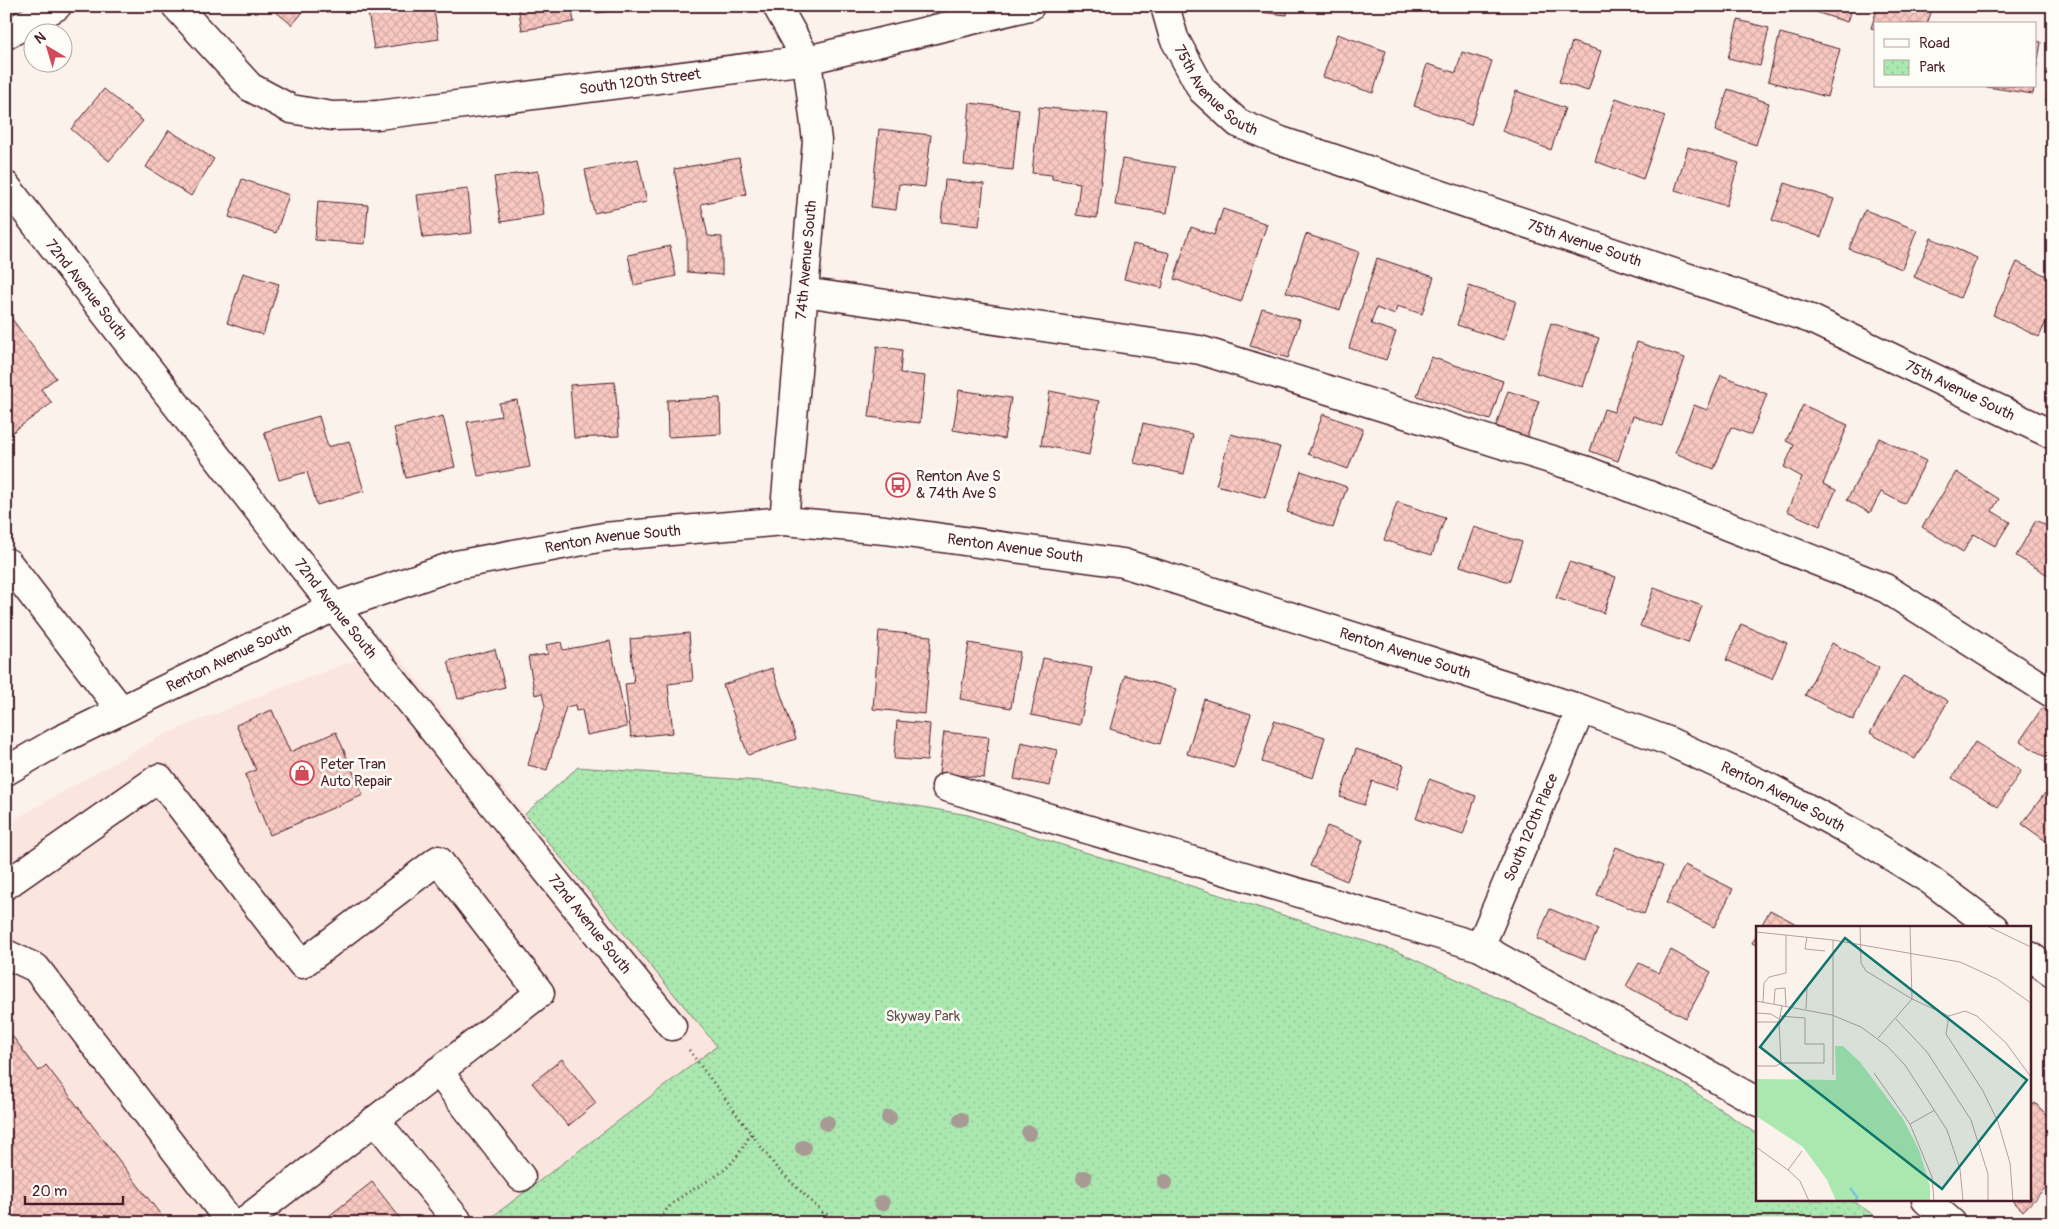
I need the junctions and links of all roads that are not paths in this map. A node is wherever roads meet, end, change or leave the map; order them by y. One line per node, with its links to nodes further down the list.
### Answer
1 (57, 6): 6 (street)
2 (176, 6): 7 (street, South 120th Street)
3 (777, 6): 7 (street, 74th Avenue South)
4 (1030, 6): 7 (street, South 120th Street)
5 (1165, 6): 10 (street, 75th Avenue South)
6 (6, 35)
7 (807, 60): 9 (street, 74th Avenue South)
8 (6, 186): 13 (street, 72nd Avenue South)
9 (804, 292): 11 (street, 74th Avenue South); 14 (street)
10 (2053, 434)
11 (784, 520): 13 (street, Renton Avenue South); 15 (street, Renton Avenue South)
12 (8, 563): 16 (street)
13 (334, 606): 16 (street, Renton Avenue South); 25 (street, 72nd Avenue South)
14 (2053, 694)
15 (1581, 708): 20 (street, Renton Avenue South); 21 (street, South 120th Place)
16 (121, 710): 17 (street, Renton Avenue South)
17 (6, 771)
18 (946, 786): 21 (street)
19 (6, 885): 26 (street)
20 (1991, 926)
21 (1480, 946): 27 (street)
22 (6, 954): 32 (street)
23 (2032, 957): 24 (street)
24 (2053, 973)
25 (672, 1026)
26 (438, 1071): 28 (street); 29 (street)
27 (1756, 1101)
28 (375, 1120): 31 (street); 33 (street)
29 (521, 1177)
30 (1928, 1202): 34 (street)
31 (457, 1220)
32 (231, 1223)
33 (242, 1223)
34 (1952, 1223)

